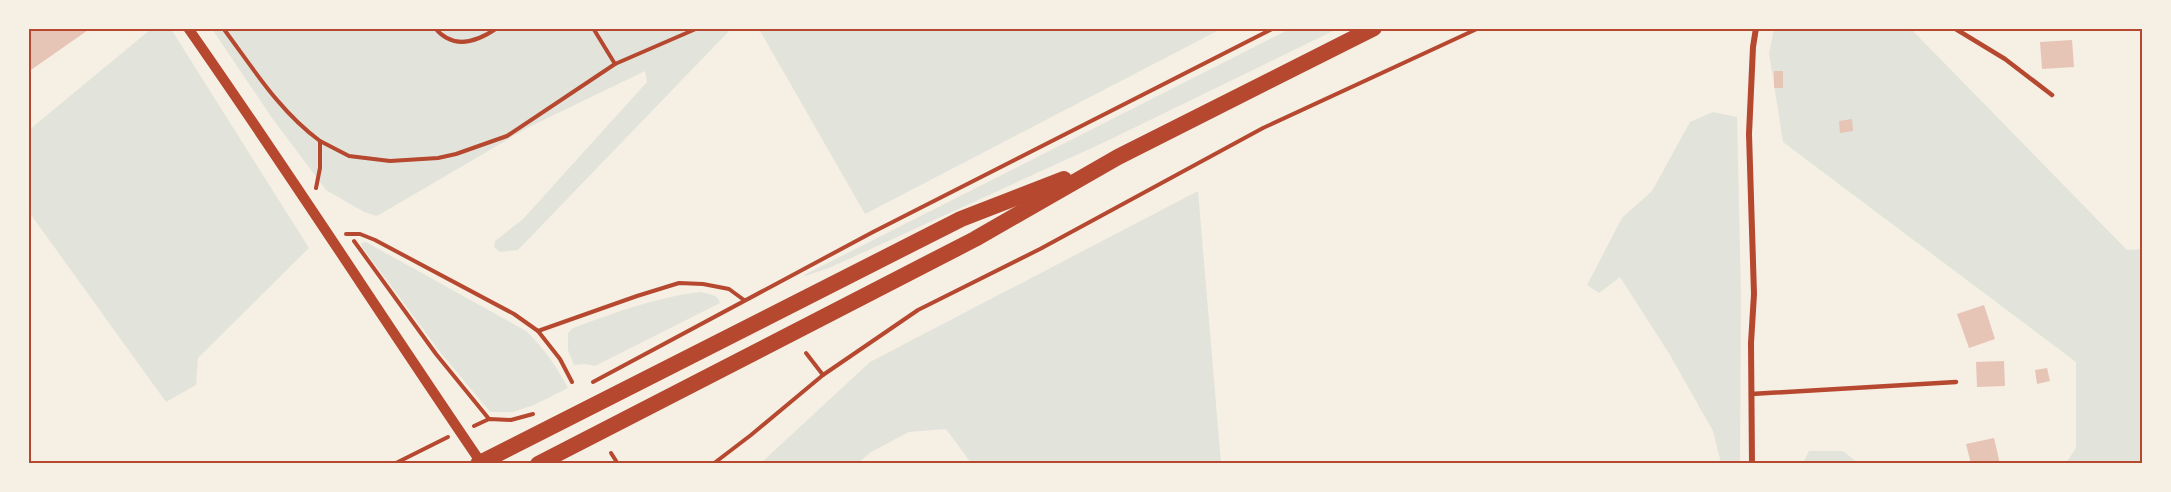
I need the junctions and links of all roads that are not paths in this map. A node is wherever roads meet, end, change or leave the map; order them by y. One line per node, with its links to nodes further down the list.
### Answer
1 (188, 28): 9 (street)
2 (1374, 28): 6 (highway)
3 (1756, 28): 8 (street)
4 (1954, 28): 5 (lane)
5 (2052, 95)
6 (1118, 158): 9 (highway); 10 (highway)
7 (1956, 382): 8 (lane)
8 (1751, 394): 11 (street)
9 (481, 463)
10 (538, 464)
11 (1752, 464)

